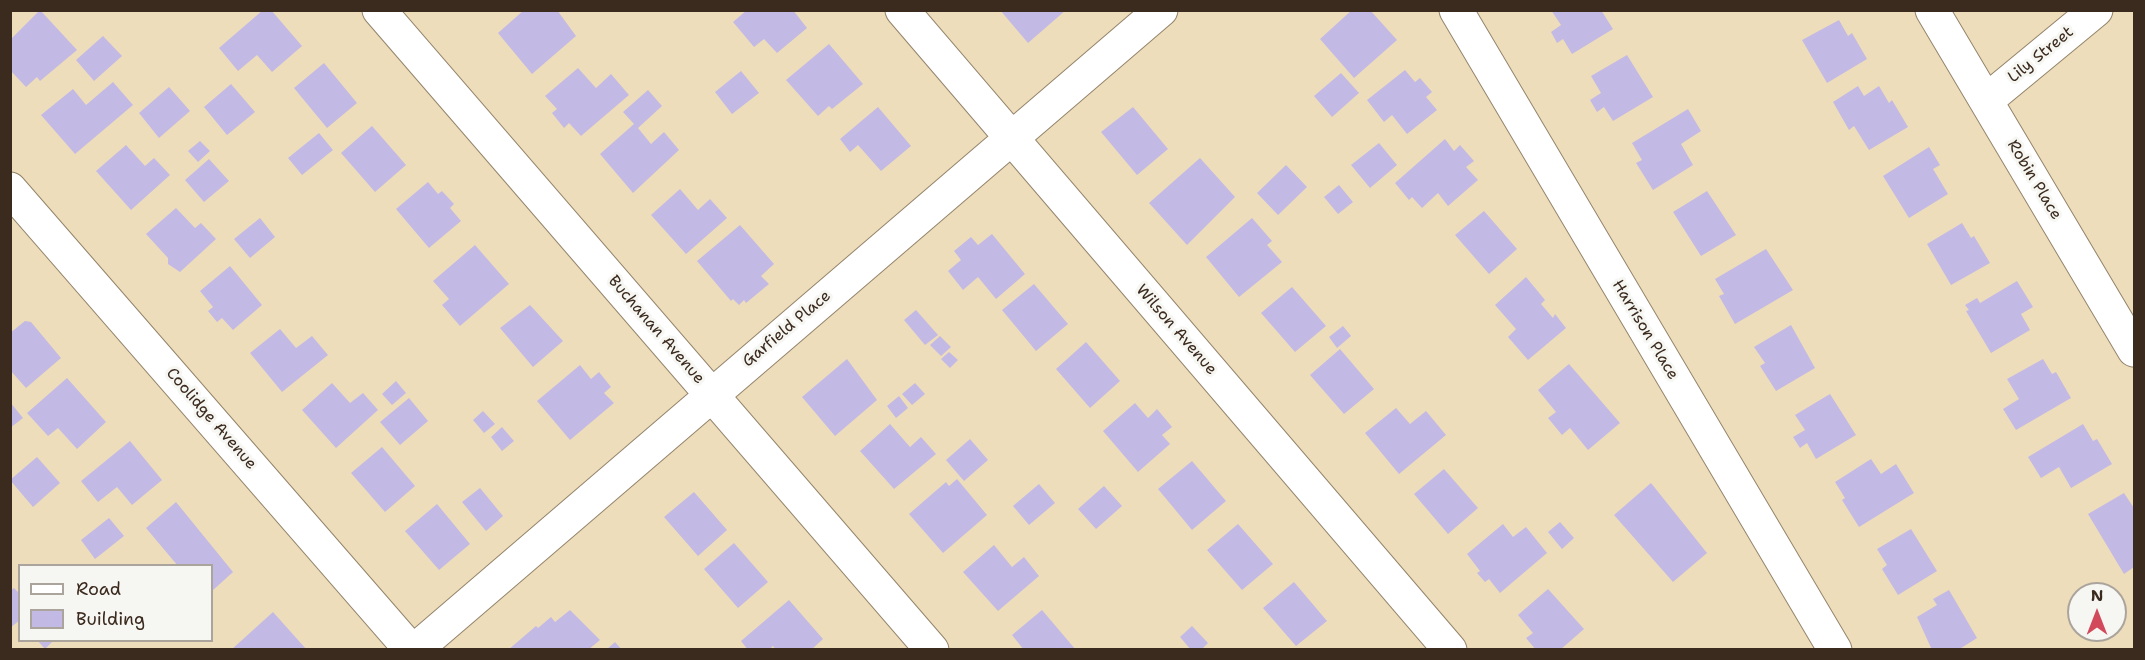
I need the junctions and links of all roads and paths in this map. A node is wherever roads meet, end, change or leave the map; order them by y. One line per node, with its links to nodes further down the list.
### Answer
1 (379, 10): 11 (street, Buchanan Avenue)
2 (902, 10): 8 (street, Wilson Avenue)
3 (1161, 10): 8 (street, Garfield Place)
4 (1456, 10): 15 (street, Harrison Place)
5 (1932, 10): 7 (street, Robin Place)
6 (2096, 10): 7 (street, Lily Street)
7 (1987, 100): 10 (street, Robin Place)
8 (1012, 139): 11 (street, Garfield Place); 14 (street, Wilson Avenue)
9 (10, 189): 12 (street, Coolidge Avenue)
10 (2134, 350)
11 (712, 394): 12 (street, Garfield Place); 13 (street, Buchanan Avenue)
12 (413, 650)
13 (932, 650)
14 (1450, 650)
15 (1835, 650)

